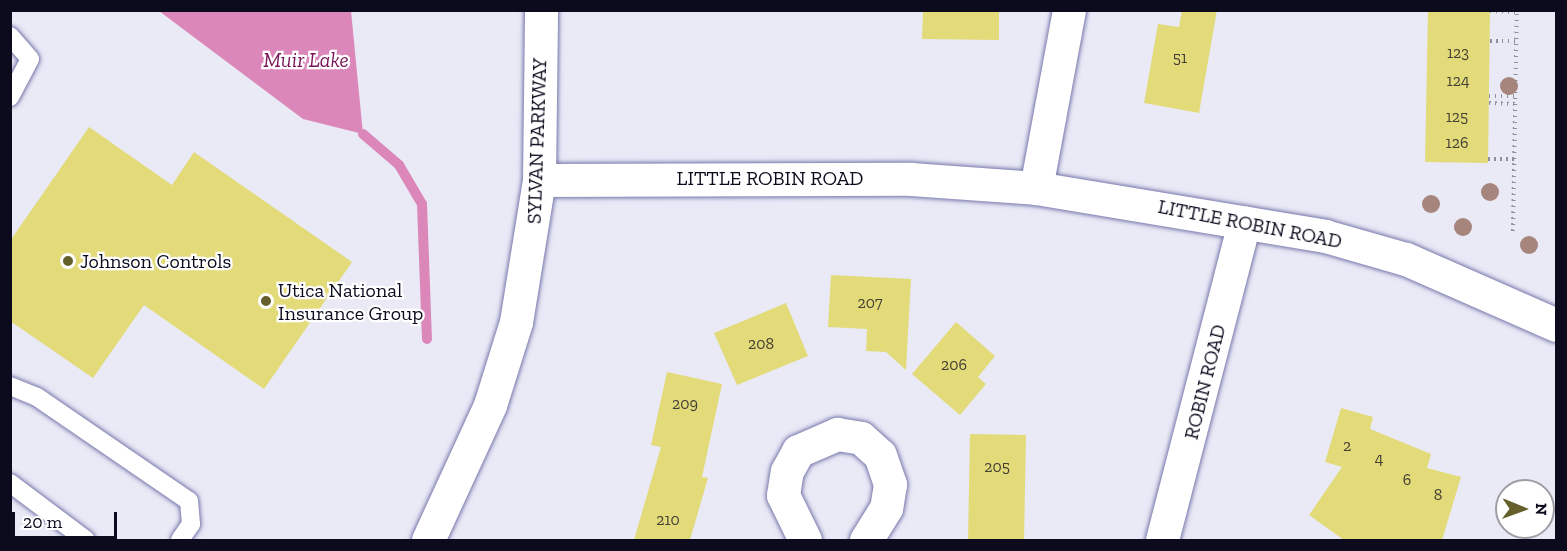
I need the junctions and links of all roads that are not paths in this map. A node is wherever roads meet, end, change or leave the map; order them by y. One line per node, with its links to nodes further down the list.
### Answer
1 (541, 10): 5 (street, SYLVAN PARKWAY)
2 (1069, 10): 6 (street)
3 (10, 36): 4 (lane)
4 (10, 97)
5 (539, 180): 6 (street, LITTLE ROBIN ROAD); 13 (street, SYLVAN PARKWAY)
6 (1036, 188): 7 (street, LITTLE ROBIN ROAD)
7 (1244, 222): 8 (street, LITTLE ROBIN ROAD); 16 (street, ROBIN ROAD)
8 (1557, 325)
9 (10, 386): 12 (lane)
10 (10, 483): 11 (lane)
11 (86, 540)
12 (180, 540)
13 (428, 540)
14 (805, 540): 15 (street)
15 (866, 540)
16 (1162, 540)

